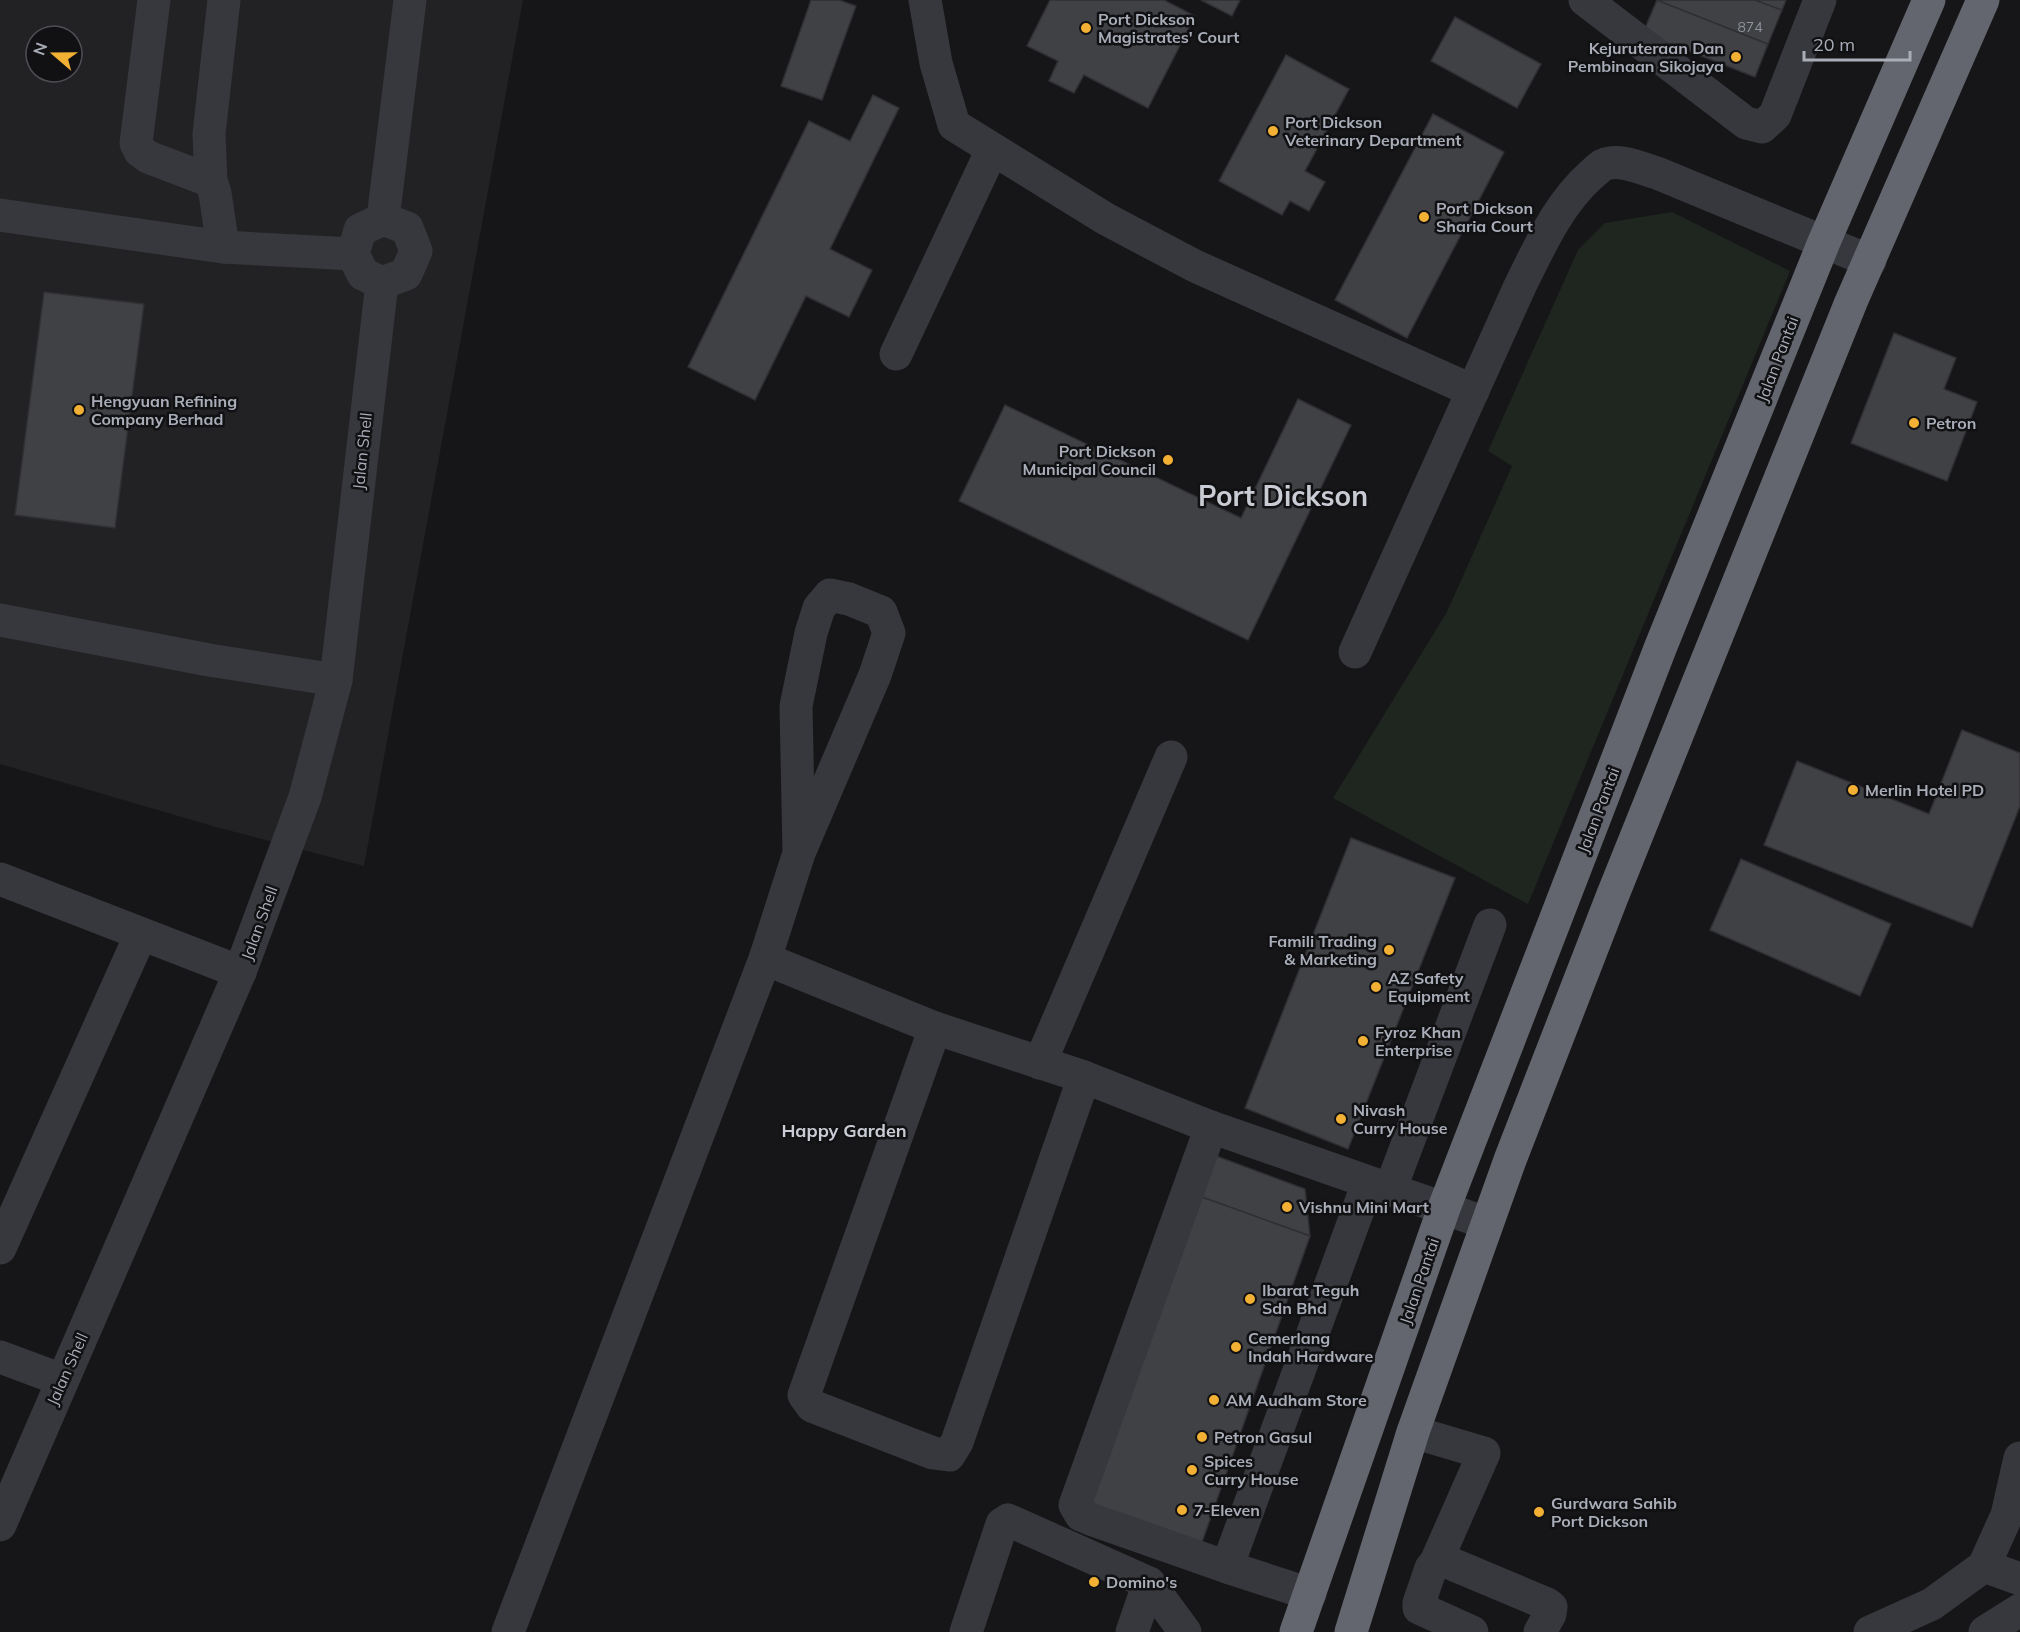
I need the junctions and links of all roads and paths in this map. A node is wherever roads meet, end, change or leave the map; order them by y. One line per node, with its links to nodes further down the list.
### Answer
1 (154, 0): 11 (street)
2 (224, 0): 11 (street)
3 (410, 0): 13 (street)
4 (924, 0): 10 (street)
5 (1585, 0): 9 (street)
6 (1820, 0): 9 (street)
7 (1929, 0): 14 (highway, Jalan Pantai)
8 (1983, 0): 17 (highway)
9 (1624, 13)
10 (992, 150): 19 (street); 20 (street)
11 (210, 181): 15 (street)
12 (0, 215): 15 (street)
13 (383, 219): 16 (street); 18 (street)
14 (1824, 242): 17 (street); 20 (street); 36 (highway, Jalan Pantai)
15 (223, 247): 16 (street)
16 (353, 254): 18 (street)
17 (1870, 261): 37 (highway)
18 (382, 283): 23 (street, Jalan Shell)
19 (897, 354)
20 (1473, 391): 22 (street)
21 (0, 620): 23 (street)
22 (1355, 652)
23 (336, 680): 30 (street, Jalan Shell)
24 (1171, 757): 32 (street)
25 (799, 853): 25 (street); 29 (street)
26 (0, 879): 28 (street)
27 (1490, 925): 35 (street)
28 (141, 934): 30 (street); 38 (street)
29 (765, 959): 31 (street); 51 (street)
30 (240, 972): 40 (street, Jalan Shell)
31 (935, 1028): 32 (street); 33 (street)
32 (1040, 1063): 33 (street)
33 (1084, 1077): 34 (street)
34 (1211, 1127): 35 (street); 46 (street)
35 (1379, 1186): 36 (street); 46 (street)
36 (1444, 1208): 37 (street); 49 (highway, Jalan Pantai)
37 (1486, 1223): 41 (highway)
38 (0, 1248)
39 (0, 1357): 40 (street)
40 (62, 1380): 43 (street, Jalan Shell)
41 (1413, 1432): 44 (street); 56 (highway)
42 (2020, 1458): 45 (street)
43 (0, 1521)
44 (1436, 1562): 57 (street); 58 (street)
45 (1984, 1566): 47 (street); 59 (street)
46 (1227, 1567): 49 (street)
47 (2020, 1579)
48 (1149, 1583): 52 (street); 53 (street); 54 (street)
49 (1310, 1594): 55 (highway, Jalan Pantai)
50 (2020, 1610): 60 (street)
51 (508, 1632)
52 (966, 1632)
53 (1132, 1632)
54 (1185, 1632)
55 (1296, 1632)
56 (1351, 1632)
57 (1472, 1632)
58 (1540, 1632)
59 (1870, 1632)
60 (1985, 1632)

